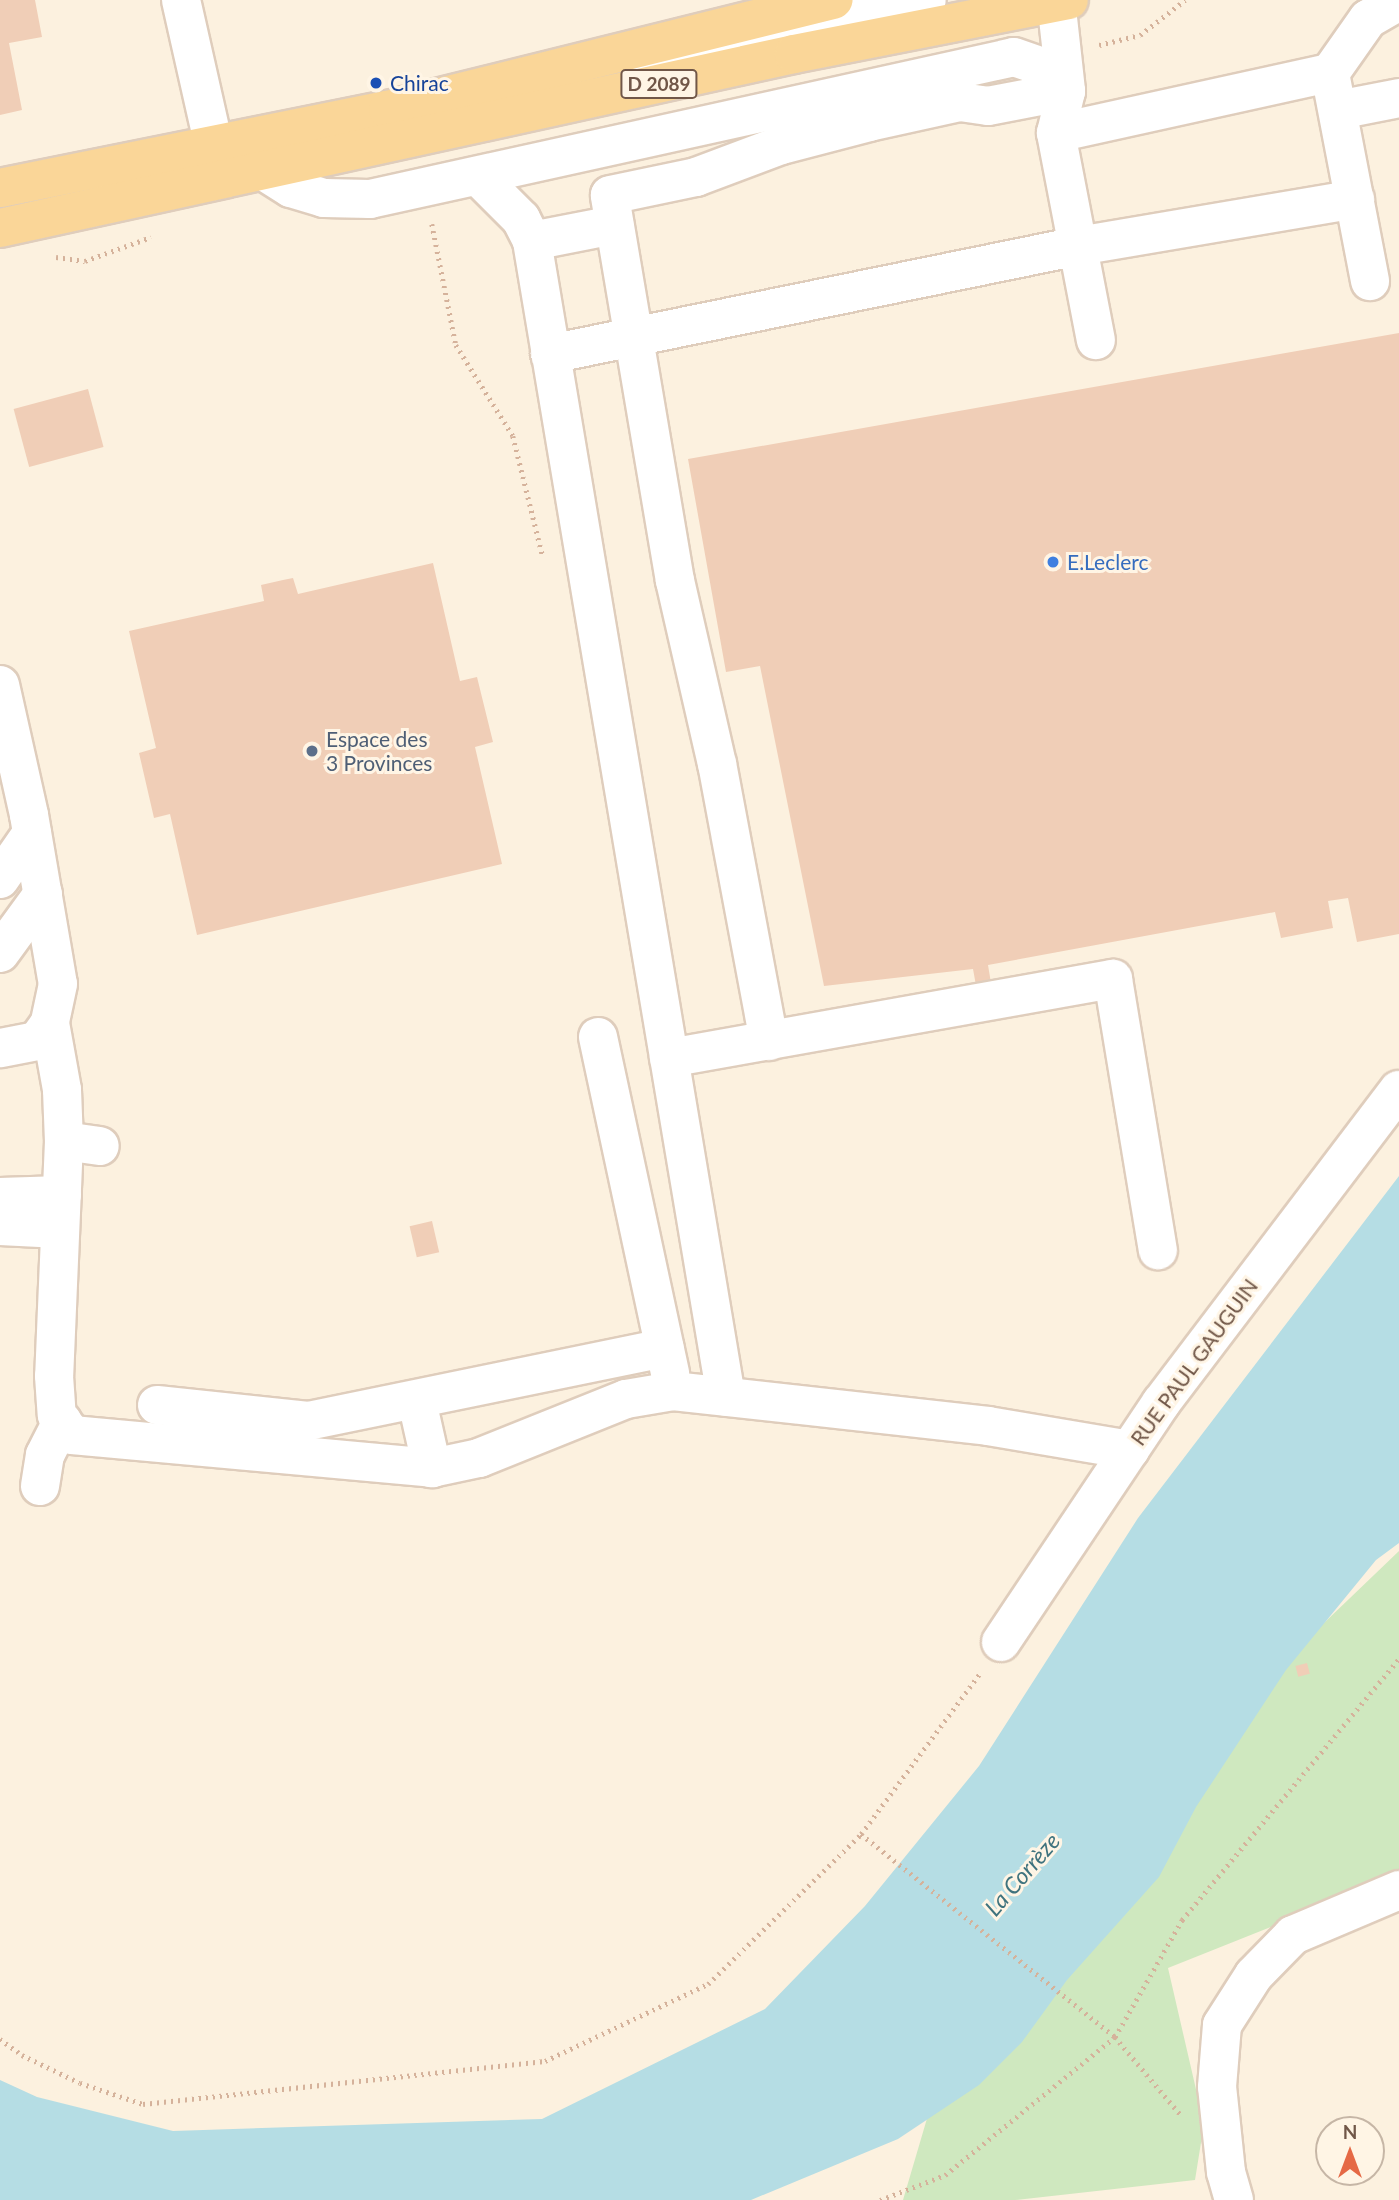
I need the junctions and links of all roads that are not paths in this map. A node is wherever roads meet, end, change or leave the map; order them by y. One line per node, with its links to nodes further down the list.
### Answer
1 (181, 0): 12 (street)
2 (834, 0): 12 (main road, D 2089)
3 (927, 0): 8 (street)
4 (1061, 1): 7 (street); 8 (main road, D 2089)
5 (1399, 1): 6 (street)
6 (1330, 73): 10 (street); 11 (street)
7 (1066, 91): 11 (street); 14 (street); 18 (street)
8 (601, 96): 13 (main road, D 2089)
9 (1399, 98): 10 (street)
10 (1338, 110): 17 (street)
11 (1056, 133): 21 (street)
12 (213, 142): 15 (main road, D 2089); 16 (street)
13 (262, 170): 14 (street); 16 (main road, D 2089)
14 (480, 178): 20 (street)
15 (0, 188)
16 (175, 189): 19 (main road, D 2089)
17 (1355, 199): 21 (street); 22 (street)
18 (614, 225): 20 (street); 23 (street)
19 (0, 228)
20 (532, 241): 25 (street)
21 (1078, 246): 23 (street); 24 (street)
22 (1370, 281)
23 (633, 336): 25 (street); 33 (street)
24 (1096, 340)
25 (550, 354): 35 (street)
26 (0, 685): 27 (street)
27 (32, 833): 28 (street); 29 (street)
28 (0, 879)
29 (43, 894): 30 (street); 31 (street)
30 (0, 953)
31 (50, 1023): 34 (street); 38 (street)
32 (598, 1037): 41 (street)
33 (769, 1041): 35 (street); 40 (street)
34 (0, 1048)
35 (669, 1058): 43 (street)
36 (1399, 1090): 47 (street, RUE PAUL GAUGUIN)
37 (0, 1197): 38 (street)
38 (61, 1212): 39 (street); 46 (street)
39 (0, 1226)
40 (1158, 1251)
41 (665, 1348): 42 (street); 44 (street)
42 (673, 1391): 43 (street); 48 (street)
43 (726, 1397): 47 (street)
44 (417, 1401): 45 (street); 48 (street)
45 (157, 1405)
46 (62, 1421): 48 (street); 49 (street)
47 (1130, 1450): 50 (street, RUE PAUL GAUGUIN)
48 (432, 1468)
49 (40, 1486)
50 (1001, 1642)
51 (1399, 1890): 52 (street)
52 (1234, 2200)

